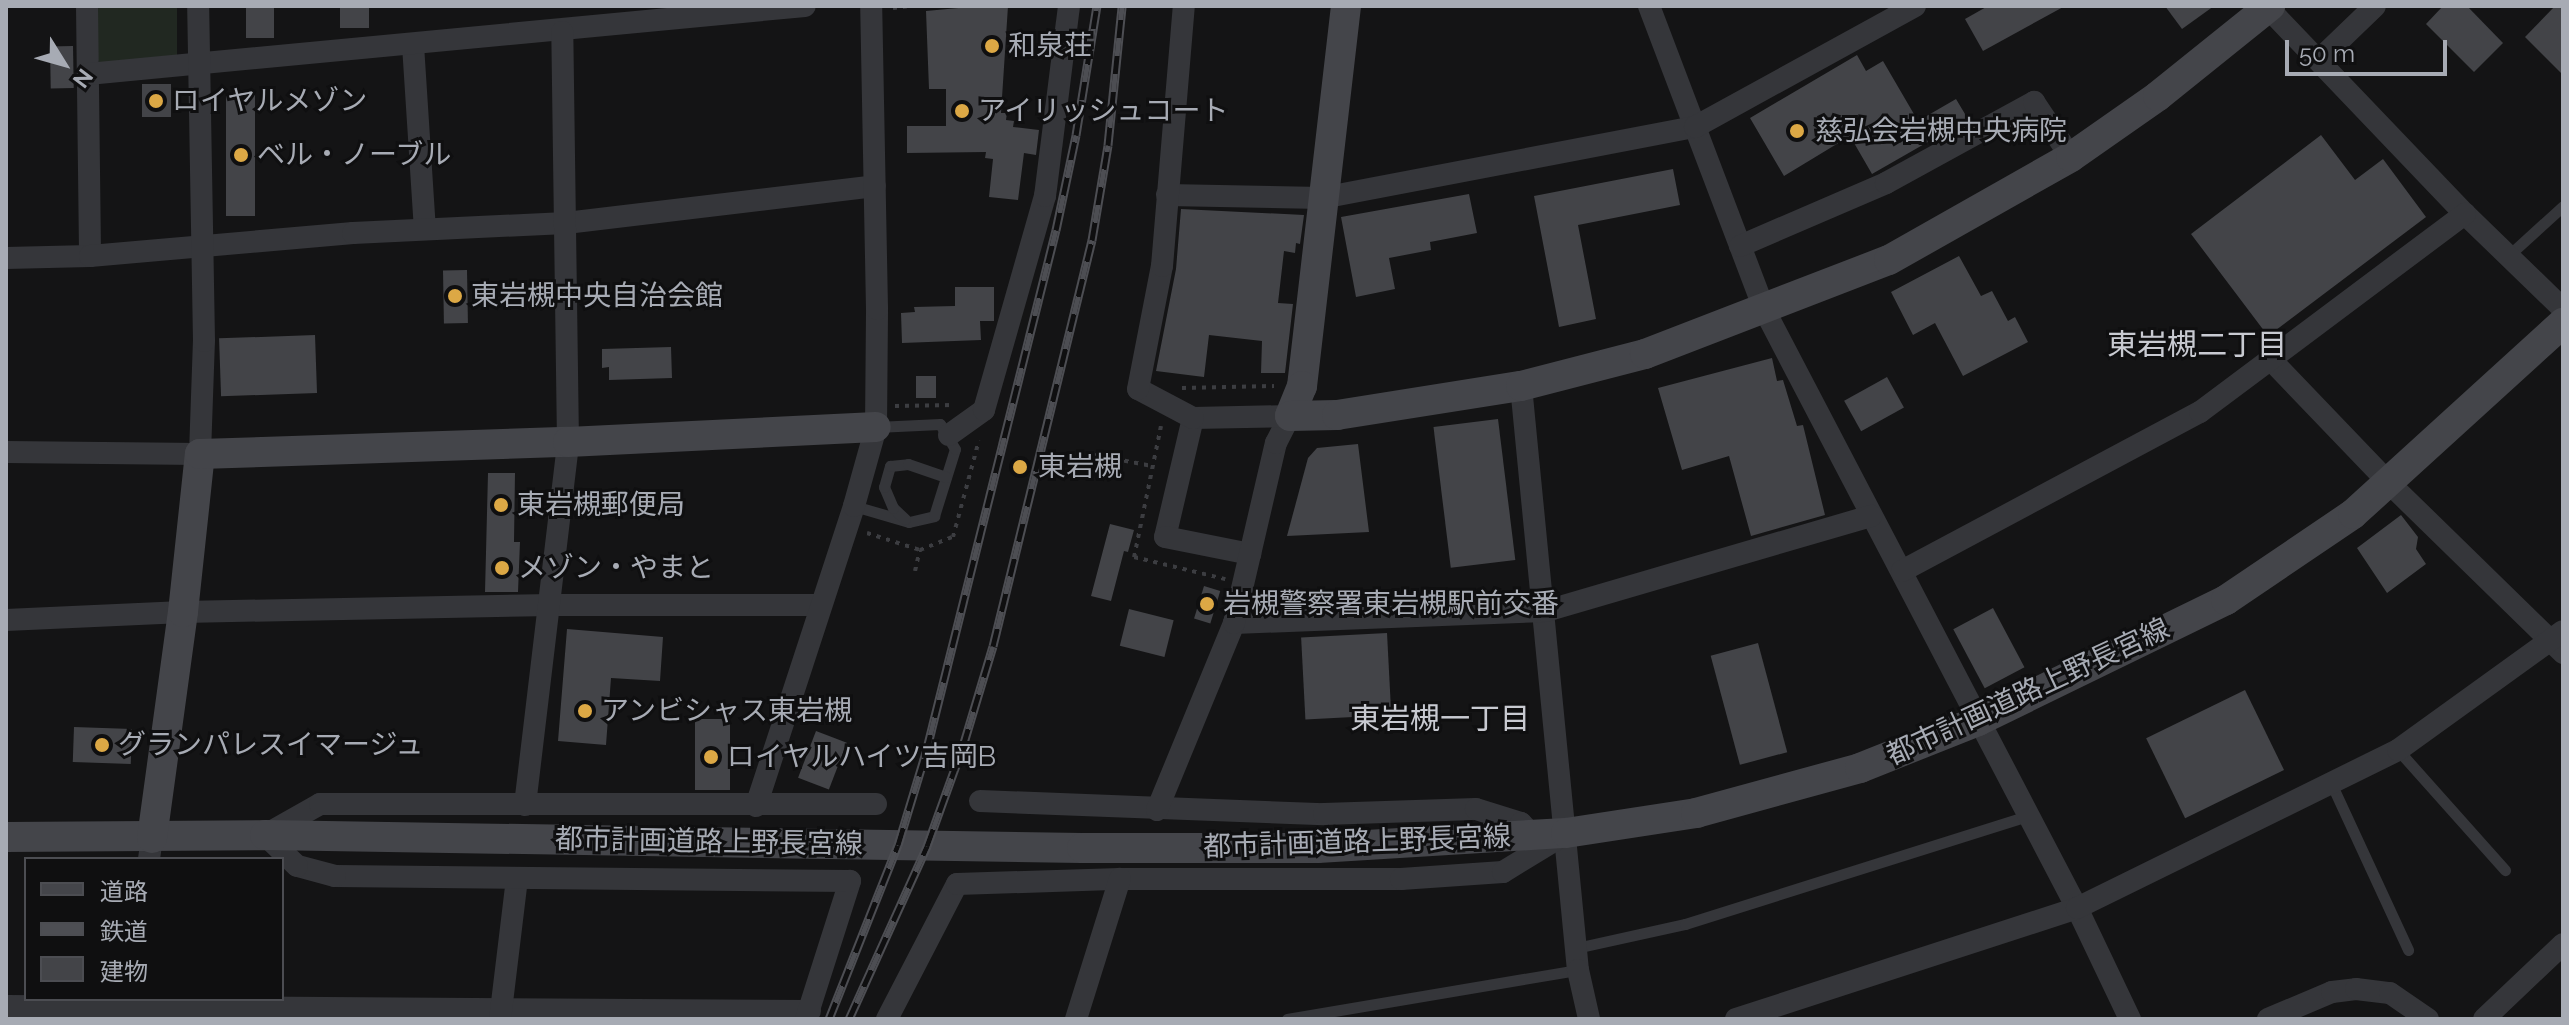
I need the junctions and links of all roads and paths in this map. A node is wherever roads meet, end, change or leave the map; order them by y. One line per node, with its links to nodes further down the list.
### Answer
1 (87, 6): 16 (street)
2 (198, 6): 15 (street)
3 (805, 6): 12 (street)
4 (871, 6): 19 (street)
5 (1069, 6): 43 (street)
6 (1184, 6): 20 (street)
7 (1346, 6): 21 (street)
8 (1649, 6): 17 (street)
9 (1915, 6): 17 (street)
10 (2375, 6): 14 (street)
11 (2268, 7): 14 (street); 18 (street)
12 (562, 32): 13 (street); 24 (street)
13 (413, 45): 15 (street); 25 (street)
14 (2320, 59): 23 (street)
15 (201, 65): 16 (street); 26 (street)
16 (88, 74): 28 (street)
17 (1695, 127): 21 (street); 27 (street)
18 (2071, 157): 27 (street); 32 (street)
19 (875, 186): 24 (street); 41 (street)
20 (1167, 195): 21 (street); 39 (street)
21 (1322, 198): 38 (street)
22 (2563, 206): 29 (lane)
23 (2465, 214): 29 (street); 34 (street)
24 (566, 223): 25 (street); 44 (street)
25 (425, 229): 26 (street)
26 (202, 246): 28 (street); 46 (street)
27 (1740, 246): 32 (street)
28 (90, 256): 30 (street)
29 (2508, 256): 31 (street)
30 (6, 258)
31 (2563, 309)
32 (1765, 311): 36 (street); 52 (street)
33 (2563, 323): 50 (street, 都市計画道路上野長宮線)
34 (2272, 361): 50 (street); 58 (street)
35 (1284, 386): 37 (path)
36 (1521, 386): 38 (street); 62 (street)
37 (1176, 388)
38 (1290, 416): 39 (street); 56 (street)
39 (1193, 418): 56 (street)
40 (1161, 424): 48 (path)
41 (876, 427): 43 (lane); 44 (street); 51 (street)
42 (981, 434): 55 (path)
43 (949, 435): 49 (lane)
44 (568, 442): 46 (street); 60 (street)
45 (6, 452): 46 (street)
46 (200, 454): 63 (street)
47 (1095, 455): 48 (path)
48 (1153, 466): 59 (path)
49 (946, 477): 53 (lane); 53 (lane)
50 (2388, 482): 66 (street); 67 (street, 都市計画道路上野長宮線)
51 (854, 506): 53 (lane); 61 (street)
52 (1871, 516): 58 (street); 62 (street)
53 (909, 522)
54 (858, 530): 55 (path)
55 (920, 550): 57 (path)
56 (1250, 554): 65 (street)
57 (915, 571)
58 (1902, 571): 67 (street)
59 (1225, 591)
60 (551, 605): 61 (street); 63 (street); 72 (street)
61 (819, 605): 73 (street)
62 (1546, 611): 65 (street); 76 (street)
63 (183, 612): 64 (street); 80 (street)
64 (6, 620)
65 (1234, 623): 74 (street)
66 (2559, 642): 68 (street)
67 (1978, 721): 75 (street); 76 (street, 都市計画道路上野長宮線)
68 (2398, 750): 69 (street); 81 (lane)
69 (2331, 783): 84 (street); 86 (lane)
70 (980, 801): 74 (street)
71 (876, 804): 73 (street)
72 (525, 805): 73 (street); 77 (street)
73 (756, 806)
74 (1157, 810): 78 (street)
75 (2027, 816): 84 (street); 87 (lane)
76 (1566, 833): 78 (street, 都市計画道路上野長宮線); 83 (street); 87 (street)
77 (265, 835): 78 (street, 都市計画道路上野長宮線); 80 (street, 都市計画道路上野長宮線); 82 (street)
78 (1532, 835)
79 (6, 837): 80 (street, 都市計画道路上野長宮線)
80 (150, 848)
81 (2505, 870)
82 (517, 878): 90 (street); 91 (street)
83 (1120, 879): 92 (street); 93 (street)
84 (2077, 908): 96 (street); 97 (street)
85 (2563, 944): 100 (street)
86 (2408, 950)
87 (1577, 959): 94 (lane); 95 (street)
88 (6, 1006): 89 (street)
89 (122, 1009): 90 (street)
90 (501, 1013): 91 (street)
91 (808, 1015)
92 (887, 1019)
93 (1076, 1019)
94 (1287, 1019)
95 (1589, 1019)
96 (1736, 1019)
97 (2130, 1019)
98 (2268, 1019): 99 (street)
99 (2428, 1019)
100 (2484, 1019)

